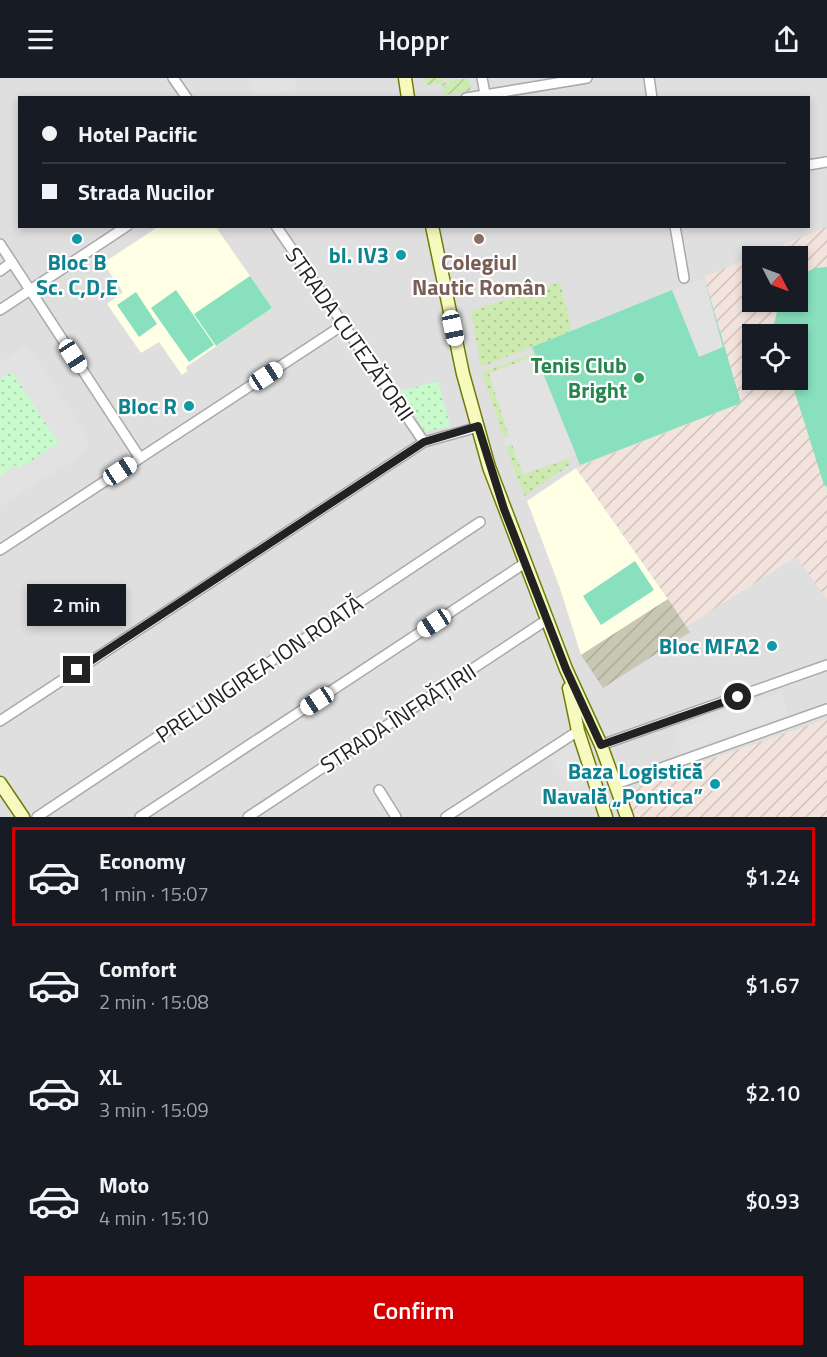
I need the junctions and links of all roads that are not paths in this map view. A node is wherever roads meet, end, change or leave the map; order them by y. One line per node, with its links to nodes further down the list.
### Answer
1 (173, 78): 8 (street)
2 (405, 78): 9 (main road)
3 (482, 78): 7 (street)
4 (582, 78): 5 (street); 7 (street)
5 (587, 78)
6 (649, 78): 11 (street)
7 (485, 94): 10 (street)
8 (186, 96)
9 (408, 96)
10 (476, 96)
11 (652, 96)
12 (827, 162): 13 (street)
13 (810, 165)
14 (124, 228): 22 (street)
15 (277, 228): 24 (street, STRADA CUTEZĂTORII)
16 (432, 228): 25 (main road)
17 (675, 228): 21 (street)
18 (0, 243): 19 (street)
19 (12, 262): 20 (street); 22 (street)
20 (0, 271)
21 (684, 278)
22 (30, 290): 23 (street); 27 (street)
23 (0, 310)
24 (344, 324): 26 (street, STRADA CUTEZĂTORII); 27 (street)
25 (478, 426): 26 (street); 30 (main road)
26 (424, 442): 35 (street)
27 (140, 458): 29 (street)
28 (480, 522): 42 (street, PRELUNGIREA ION ROATĂ)
29 (0, 550)
30 (525, 563): 31 (main road); 43 (street)
31 (548, 619): 33 (main road); 44 (street, STRADA ÎNFRĂȚIRII)
32 (827, 665): 37 (street)
33 (566, 669): 36 (main road); 37 (main road)
34 (827, 709): 39 (street)
35 (0, 721)
36 (578, 732): 46 (street); 47 (main road)
37 (601, 745): 39 (main road)
38 (0, 783): 41 (main road)
39 (616, 784): 48 (main road)
40 (379, 790): 45 (street)
41 (19, 816)
42 (37, 817)
43 (140, 817)
44 (248, 817)
45 (396, 817)
46 (446, 817)
47 (606, 817)
48 (627, 817)

